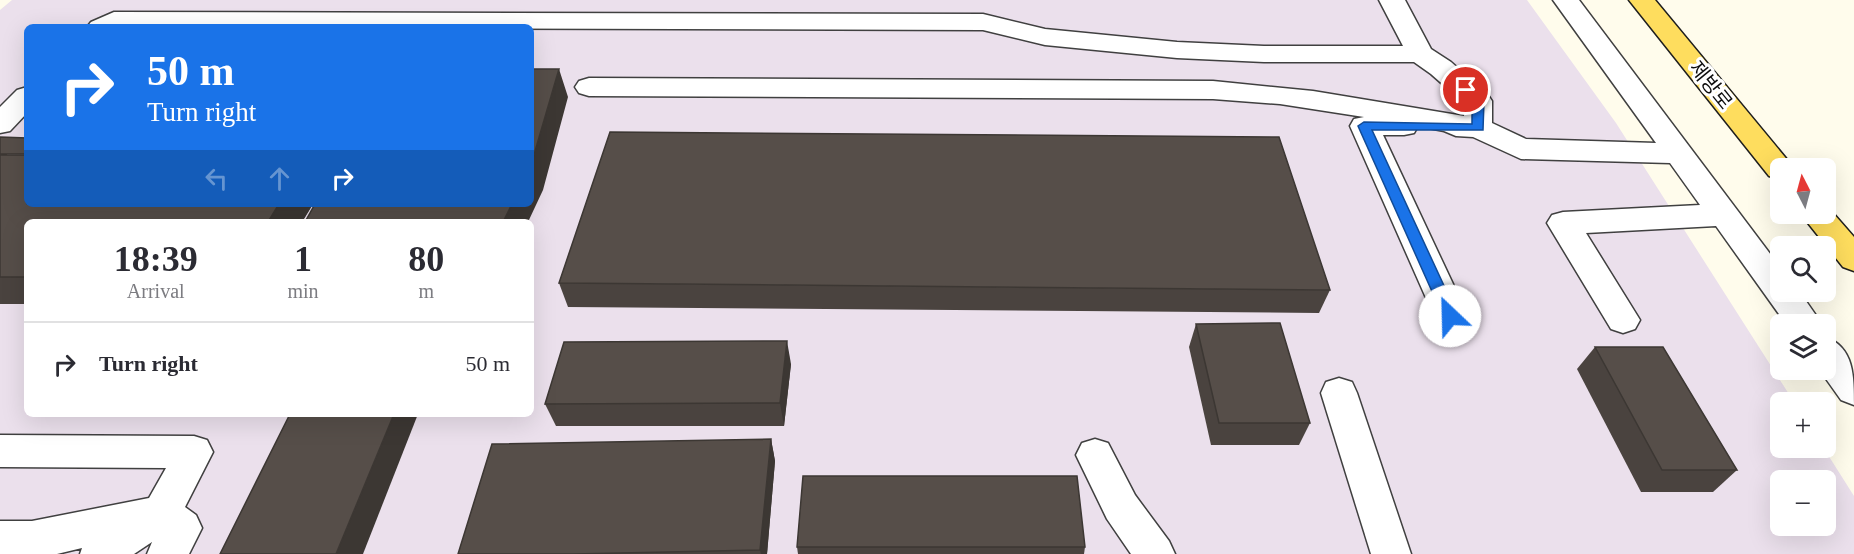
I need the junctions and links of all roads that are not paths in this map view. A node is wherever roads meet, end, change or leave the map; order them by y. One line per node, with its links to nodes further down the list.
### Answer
1 (1392, 0): 6 (street)
2 (1566, 0): 16 (street)
3 (1642, 0): 17 (main road, 제방로)
4 (106, 24): 5 (street)
5 (378, 24): 6 (street)
6 (1420, 54): 13 (street)
7 (589, 87): 8 (street)
8 (1268, 93): 10 (street); 12 (street)
9 (24, 99): 11 (street)
10 (1341, 103): 12 (street); 13 (street)
11 (0, 124)
12 (1364, 126): 13 (street); 22 (street)
13 (1478, 128): 16 (street)
14 (0, 130): 15 (street)
15 (24, 130)
16 (1680, 154): 18 (street)
17 (1770, 158)
18 (1725, 215): 21 (street); 23 (street)
19 (1825, 224): 20 (main road)
20 (1854, 259)
21 (1770, 276)
22 (1450, 316)
23 (1623, 320)
24 (1836, 365): 25 (street)
25 (1854, 390)
26 (1339, 393): 33 (street)
27 (0, 451): 29 (street)
28 (1095, 455): 32 (street)
29 (167, 537): 30 (street); 31 (street)
30 (23, 544)
31 (100, 554)
32 (1155, 554)
33 (1391, 554)

